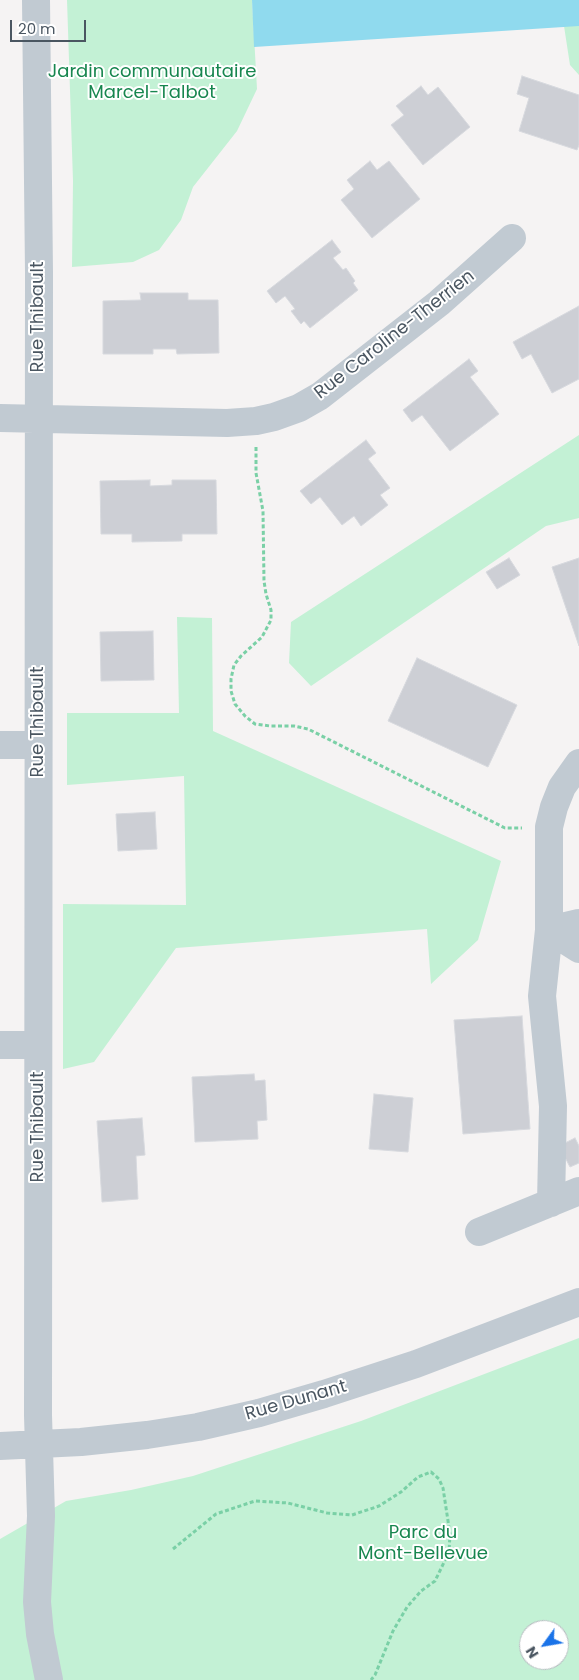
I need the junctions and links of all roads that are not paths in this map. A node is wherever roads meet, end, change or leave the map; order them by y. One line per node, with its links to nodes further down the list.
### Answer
1 (36, 0): 4 (street, Rue Thibault)
2 (512, 238): 4 (street, Rue Caroline-Therrien)
3 (0, 418): 4 (street, Rue Caroline-Therrien)
4 (38, 419): 6 (street, Rue Thibault)
5 (0, 745): 6 (street)
6 (38, 746): 12 (street, Rue Thibault)
7 (579, 763): 9 (street)
8 (579, 924): 9 (street)
9 (549, 930): 10 (street); 14 (street)
10 (579, 949)
11 (0, 1045): 12 (street)
12 (38, 1045): 17 (street, Rue Thibault)
13 (579, 1191): 14 (street)
14 (551, 1203): 15 (street)
15 (479, 1232)
16 (579, 1302): 17 (street, Rue Dunant)
17 (38, 1444): 18 (street, Rue Dunant); 19 (street, Rue Thibault)
18 (0, 1446)
19 (49, 1680)

